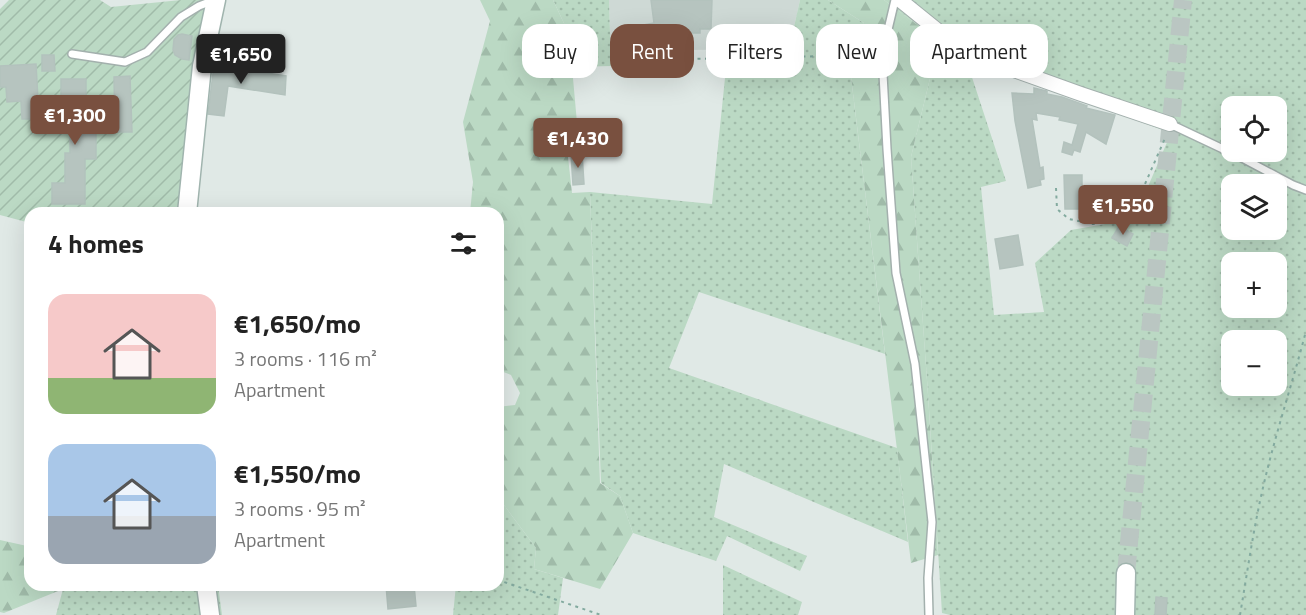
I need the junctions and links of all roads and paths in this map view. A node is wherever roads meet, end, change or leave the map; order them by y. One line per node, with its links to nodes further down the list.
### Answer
1 (215, 0): 5 (lane); 12 (street)
2 (895, 0): 4 (lane)
3 (900, 0): 9 (street)
4 (889, 24)
5 (72, 54)
6 (816, 56): 7 (path)
7 (694, 59)
8 (883, 78): 19 (lane)
9 (1170, 124): 10 (path); 11 (lane)
10 (1056, 188)
11 (1306, 190)
12 (188, 207)
13 (1306, 331): 21 (path)
14 (1126, 573): 20 (street)
15 (504, 582): 18 (path)
16 (207, 591): 17 (street)
17 (210, 615)
18 (601, 615)
19 (930, 615)
20 (1125, 615)
21 (1240, 615)

